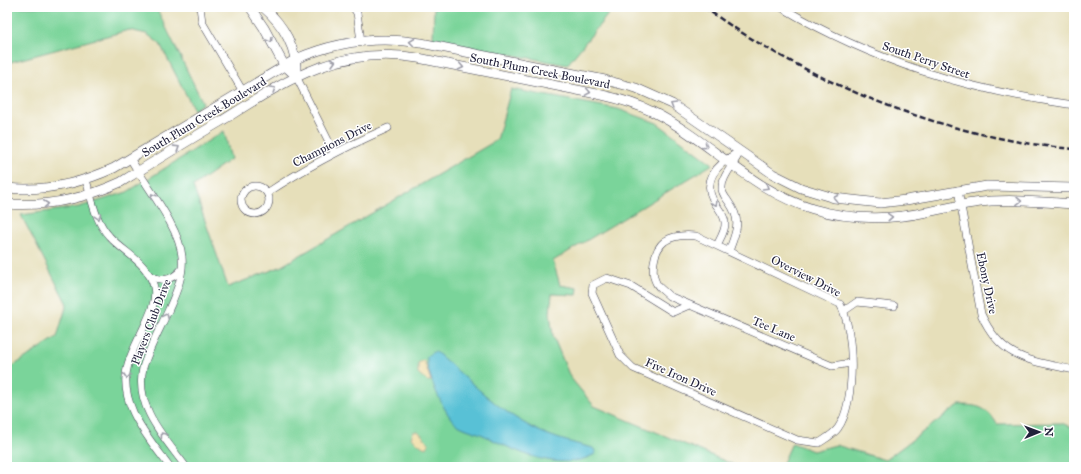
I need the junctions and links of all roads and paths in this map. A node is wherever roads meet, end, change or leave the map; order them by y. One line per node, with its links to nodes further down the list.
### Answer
1 (200, 7): 10 (street)
2 (250, 7): 8 (street, one-way to 8)
3 (263, 7): 7 (street)
4 (353, 7): 6 (street)
5 (781, 7): 11 (street, South Perry Street)
6 (361, 41): 7 (street, South Plum Creek Boulevard); 13 (street, South Plum Creek Boulevard, one-way to 6)
7 (296, 59): 8 (street, South Plum Creek Boulevard); 9 (street)
8 (284, 65): 9 (street); 10 (street, South Plum Creek Boulevard)
9 (296, 76): 14 (street); 16 (street, South Plum Creek Boulevard, one-way to 16); 17 (street, South Plum Creek Boulevard, one-way to 9)
10 (242, 90): 15 (street, South Plum Creek Boulevard)
11 (1074, 105)
12 (388, 128): 14 (street, Champions Drive)
13 (740, 151): 16 (street); 21 (street, South Plum Creek Boulevard, one-way to 13)
14 (334, 152): 22 (street, Champions Drive)
15 (130, 158): 17 (street, Players Club Drive); 18 (street, South Plum Creek Boulevard)
16 (729, 163): 26 (street, South Plum Creek Boulevard, one-way to 26); 27 (street, one-way to 27); 28 (street)
17 (137, 172): 23 (street, South Plum Creek Boulevard); 29 (street, Players Club Drive, one-way to 17)
18 (86, 180): 19 (street, South Plum Creek Boulevard); 23 (street, Players Club Drive)
19 (7, 188)
20 (1074, 188): 21 (street, South Plum Creek Boulevard)
21 (958, 190): 26 (street, Ebony Drive)
22 (267, 193)
23 (91, 195): 24 (street, South Plum Creek Boulevard, one-way to 23); 30 (street, Players Club Drive, one-way to 30)
24 (7, 204)
25 (1074, 204): 26 (street, South Plum Creek Boulevard, one-way to 25)
26 (961, 205): 35 (street, Ebony Drive)
27 (717, 246): 28 (street, Overview Drive); 31 (street, Overview Drive)
28 (729, 251): 33 (street, Overview Drive)
29 (182, 269): 30 (street, Players Club Drive); 37 (street, Players Club Drive, one-way to 29)
30 (149, 275): 36 (street, Players Club Drive, one-way to 36)
31 (689, 305): 34 (street, Tee Lane); 34 (street, Five Iron Drive)
32 (894, 306): 33 (street, Overview Drive)
33 (844, 312): 34 (street)
34 (851, 363)
35 (1074, 370)
36 (170, 467)
37 (186, 467)

